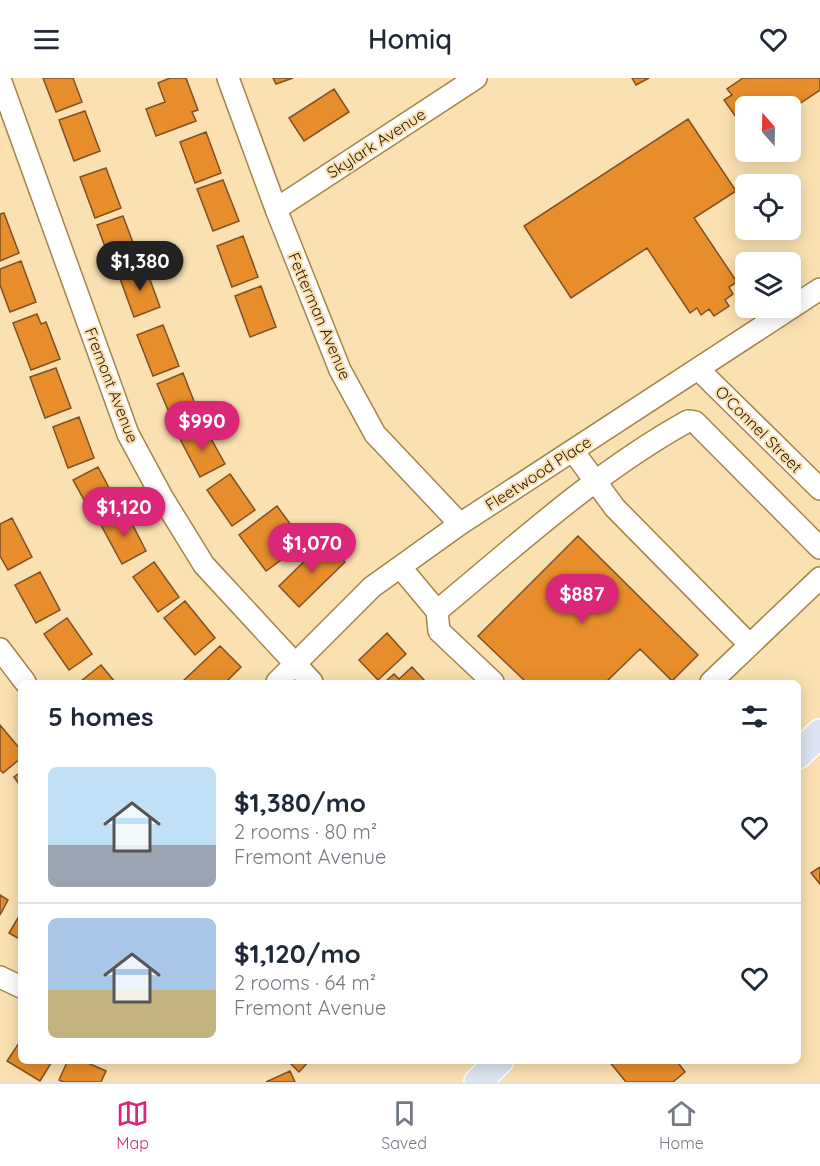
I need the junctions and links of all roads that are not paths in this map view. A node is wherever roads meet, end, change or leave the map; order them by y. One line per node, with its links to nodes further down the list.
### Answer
1 (228, 78): 4 (street, Fetterman Avenue)
2 (476, 78): 4 (street, Skylark Avenue)
3 (0, 79): 17 (street, Fremont Avenue)
4 (276, 209): 10 (street, Fetterman Avenue)
5 (820, 289): 6 (street, Fleetwood Place)
6 (698, 369): 7 (street, Fleetwood Place); 9 (street, O'Connel Street)
7 (573, 451): 8 (street); 10 (street, Fleetwood Place)
8 (595, 480): 11 (street); 14 (street); 15 (street)
9 (820, 489)
10 (460, 524): 12 (street, Fleetwood Place)
11 (820, 548)
12 (401, 568): 14 (street); 17 (street, Fleetwood Place)
13 (820, 578): 15 (street)
14 (437, 611): 21 (street)
15 (750, 645): 22 (street)
16 (0, 649): 18 (street)
17 (294, 665): 19 (street, Fleetwood Place); 20 (street, Fremont Avenue)
18 (23, 680)
19 (279, 680)
20 (310, 680)
21 (491, 680)
22 (713, 680)
23 (820, 733): 24 (main road)
24 (801, 753)
25 (0, 977): 26 (street)
26 (18, 986)
27 (496, 1064): 28 (main road)
28 (478, 1082)

